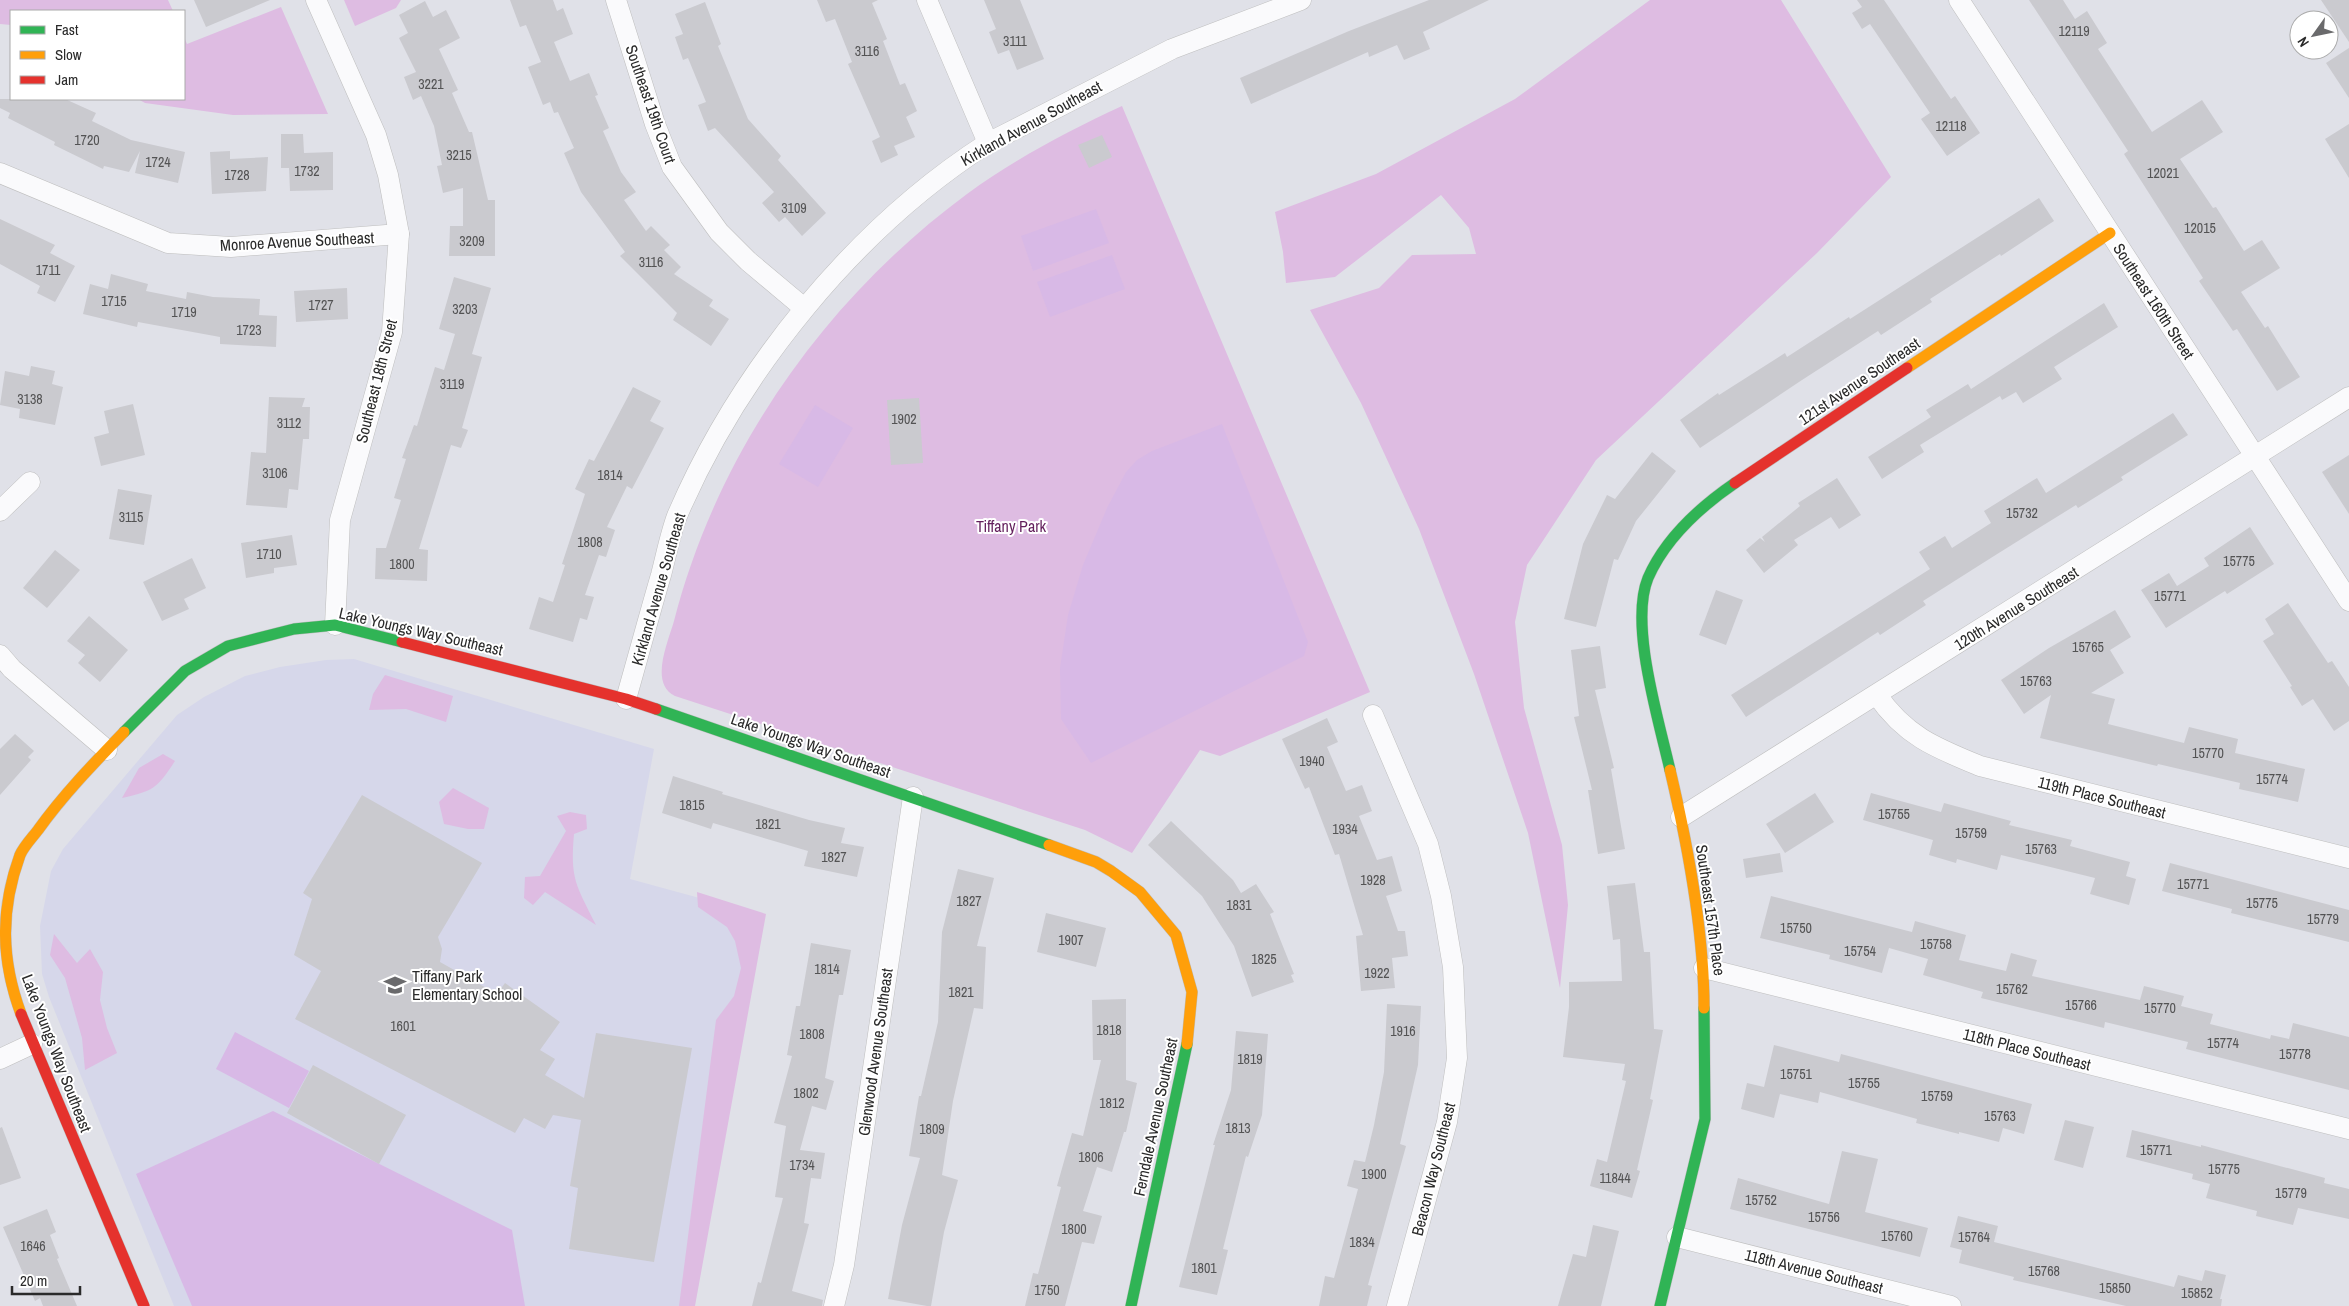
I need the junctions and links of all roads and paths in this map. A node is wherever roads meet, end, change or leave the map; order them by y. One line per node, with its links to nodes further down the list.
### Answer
1 (316, 0): 9 (street, Southeast 18th Street)
2 (616, 0): 10 (street, Southeast 19th Court)
3 (927, 0): 6 (street)
4 (1301, 0): 6 (street, Kirkland Avenue Southeast)
5 (1959, 0): 8 (street, Southeast 160th Street)
6 (988, 143): 10 (street, Kirkland Avenue Southeast)
7 (0, 172): 9 (street, Monroe Avenue Southeast)
8 (2110, 233): 12 (street, Southeast 160th Street); 15 (street, 121st Avenue Southeast)
9 (399, 234): 17 (street, Southeast 18th Street)
10 (804, 308): 20 (street, Kirkland Avenue Southeast)
11 (2349, 397): 12 (street, 120th Avenue Southeast)
12 (2255, 457): 16 (street, Southeast 160th Street); 19 (street, 120th Avenue Southeast)
13 (30, 482): 14 (street)
14 (0, 510)
15 (1648, 579): 24 (street, Southeast 157th Place)
16 (2349, 601)
17 (335, 625): 20 (street, Lake Youngs Way Southeast); 22 (street, Lake Youngs Way Southeast)
18 (0, 655): 22 (street)
19 (1877, 695): 24 (street, 120th Avenue Southeast); 25 (street, 119th Place Southeast)
20 (626, 699): 23 (street, Lake Youngs Way Southeast)
21 (1373, 715): 35 (street, Beacon Way Southeast)
22 (107, 750): 28 (street, Lake Youngs Way Southeast)
23 (913, 797): 26 (street, Lake Youngs Way Southeast); 33 (street, Glenwood Avenue Southeast)
24 (1681, 817): 27 (street, Southeast 157th Place)
25 (2349, 858)
26 (1176, 935): 34 (street, Ferndale Avenue Southeast)
27 (1704, 968): 30 (street, 118th Place Southeast); 31 (street, Southeast 157th Place)
28 (32, 1044): 29 (street); 32 (street, Lake Youngs Way Southeast)
29 (0, 1059)
30 (2349, 1129)
31 (1678, 1238): 36 (street, Southeast 157th Place); 37 (street, 118th Avenue Southeast)
32 (144, 1306)
33 (834, 1306)
34 (1130, 1306)
35 (1397, 1306)
36 (1660, 1306)
37 (1951, 1306)

